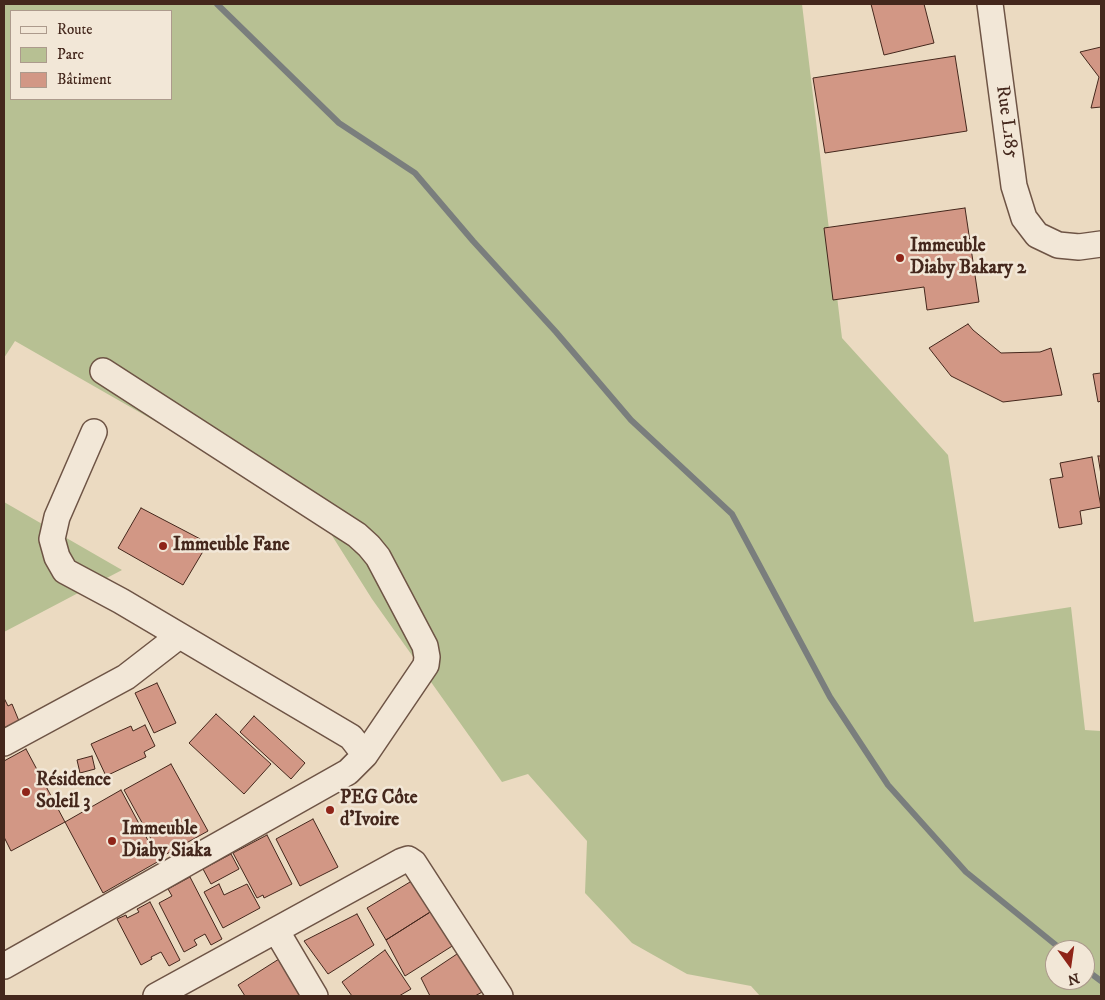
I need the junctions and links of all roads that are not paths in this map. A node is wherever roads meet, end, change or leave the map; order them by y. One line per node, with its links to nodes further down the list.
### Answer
1 (990, 4): 2 (street, Rue L185)
2 (1101, 244)
3 (103, 371): 7 (street)
4 (94, 432): 5 (street)
5 (179, 636): 6 (street); 7 (street)
6 (4, 743)
7 (365, 755): 9 (street)
8 (276, 930): 10 (street); 11 (street); 12 (street)
9 (4, 966)
10 (156, 996)
11 (314, 996)
12 (500, 996)

